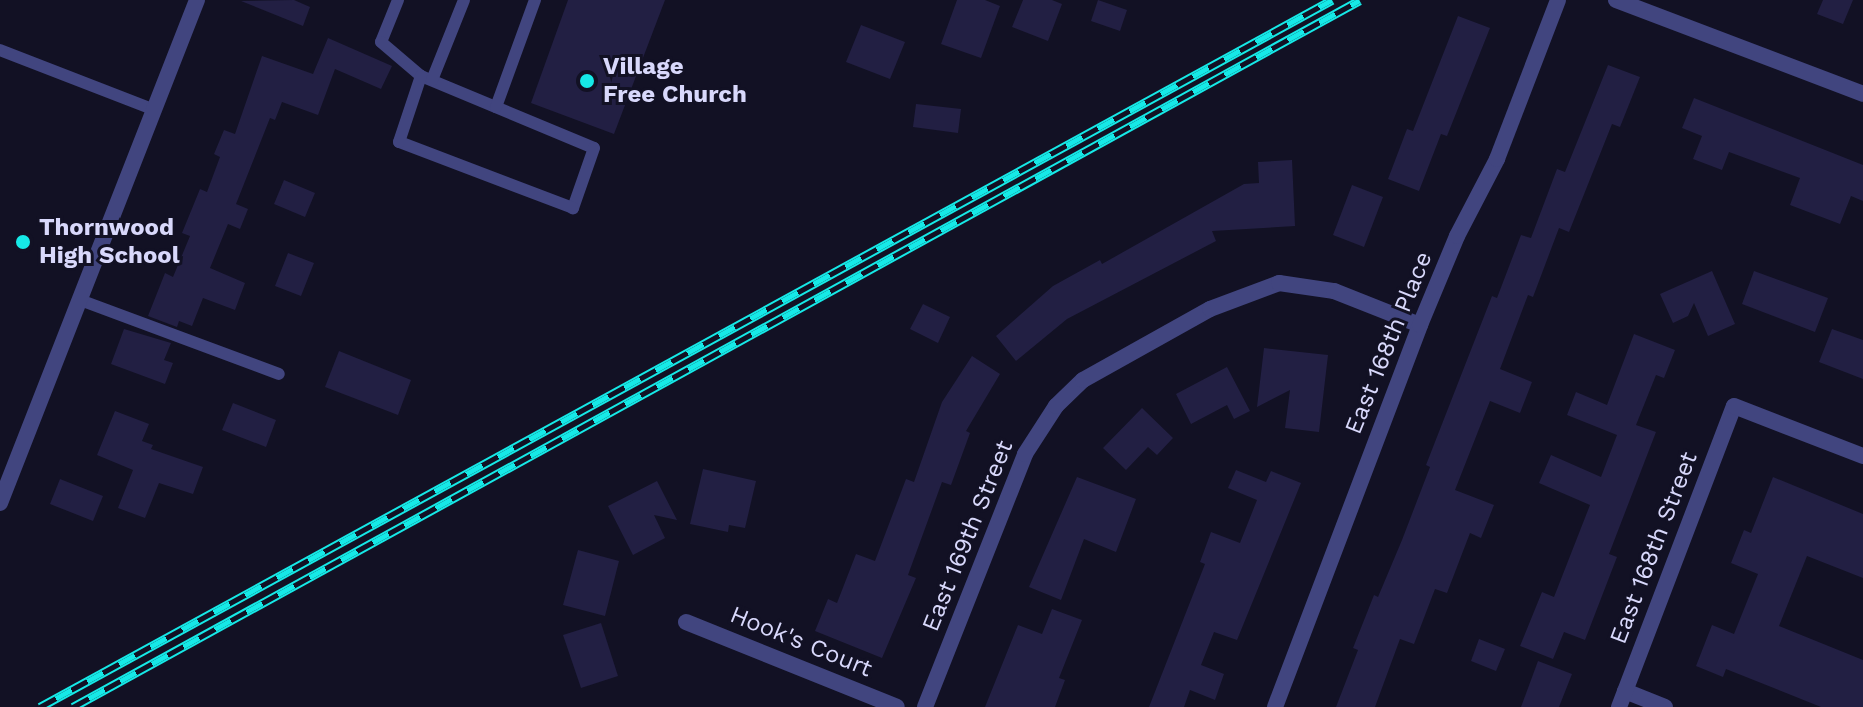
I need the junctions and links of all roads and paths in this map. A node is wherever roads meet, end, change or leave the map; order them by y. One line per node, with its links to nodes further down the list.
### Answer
1 (197, 0): 12 (street)
2 (398, 0): 9 (lane)
3 (464, 0): 9 (lane)
4 (535, 0): 11 (lane)
5 (1558, 0): 14 (street, East 168th Place)
6 (1616, 0): 7 (street)
7 (1656, 7): 10 (street)
8 (0, 50): 12 (lane)
9 (427, 78): 11 (lane); 11 (lane)
10 (1863, 94)
11 (496, 107)
12 (155, 110): 13 (street)
13 (80, 300): 15 (lane); 17 (street)
14 (1420, 325): 21 (street, East 169th Street); 22 (street, East 168th Place)
15 (279, 374)
16 (1863, 456): 19 (street, East 168th Street)
17 (0, 503)
18 (686, 622): 20 (street, Hook's Court)
19 (1622, 699): 23 (street)
20 (897, 707)
21 (925, 707)
22 (1275, 707)
23 (1665, 707)

